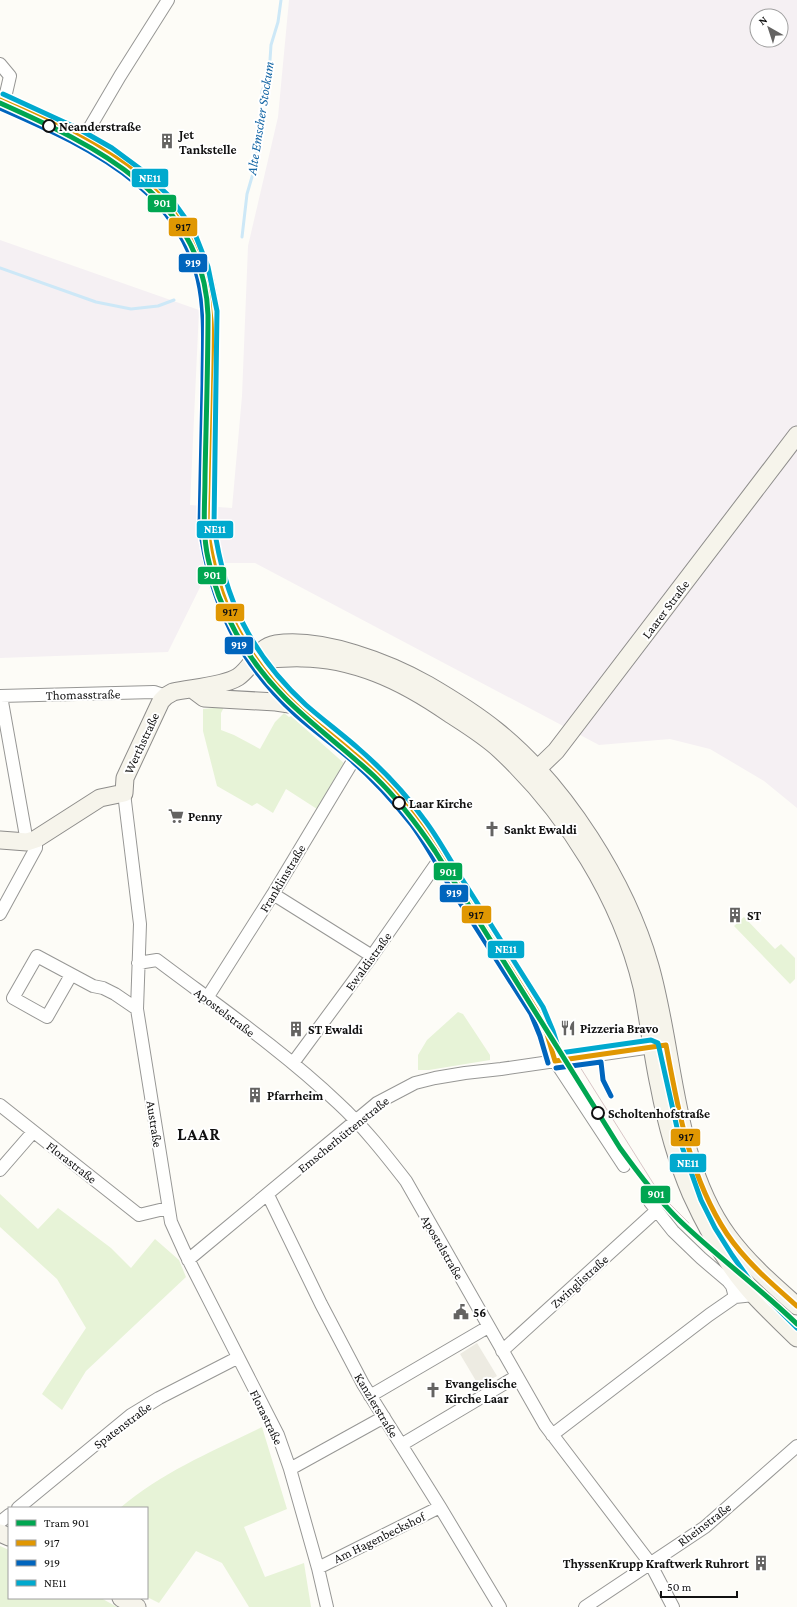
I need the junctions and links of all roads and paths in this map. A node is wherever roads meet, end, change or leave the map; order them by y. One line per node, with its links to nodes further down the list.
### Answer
1 (168, 0): 4 (street)
2 (0, 64): 3 (street)
3 (2, 101): 4 (main road)
4 (83, 138): 6 (main road)
5 (797, 435): 12 (main road, Laarer Straße)
6 (255, 657): 7 (main road); 10 (street); 12 (main road)
7 (192, 689): 9 (main road); 10 (main road)
8 (0, 696): 9 (street, Thomasstraße); 15 (street)
9 (166, 696): 13 (main road, Werthstraße)
10 (296, 705): 11 (street)
11 (356, 756): 16 (street); 17 (street, Franklinstraße)
12 (532, 774): 24 (main road)
13 (124, 793): 15 (main road); 20 (street, Austraße)
14 (0, 840): 15 (main road)
15 (32, 841): 18 (street)
16 (441, 857): 19 (street, Ewaldistraße); 25 (street)
17 (273, 894): 19 (street); 22 (street, Franklinstraße)
18 (0, 914)
19 (372, 956): 26 (street, Ewaldistraße)
20 (138, 963): 22 (street, Apostelstraße); 23 (street, Austraße)
21 (71, 975): 21 (street); 23 (street)
22 (207, 998): 26 (street, Apostelstraße)
23 (137, 1009): 33 (street, Austraße)
24 (659, 1046): 25 (street, Emscherhüttenstraße); 36 (main road); 38 (main road)
25 (555, 1061): 28 (street, Emscherhüttenstraße); 30 (street)
26 (293, 1063): 28 (street, Apostelstraße)
27 (0, 1105): 29 (street, Florastraße)
28 (356, 1121): 32 (street, Emscherhüttenstraße); 39 (street, Apostelstraße)
29 (33, 1132): 31 (street); 33 (street, Florastraße)
30 (624, 1166)
31 (0, 1170)
32 (268, 1195): 35 (street, Emscherhüttenstraße); 44 (street, Kanzlerstraße)
33 (168, 1208): 34 (street, Austraße)
34 (178, 1239): 35 (street, Florastraße)
35 (188, 1260): 42 (street, Florastraße)
36 (754, 1295): 37 (street); 40 (main road)
37 (735, 1297): 41 (street, Zwinglistraße); 46 (street)
38 (797, 1306)
39 (488, 1327): 41 (street, Apostelstraße); 44 (street)
40 (797, 1338)
41 (502, 1351): 43 (street, Apostelstraße)
42 (237, 1358): 49 (street, Florastraße); 50 (street, Spatenstraße)
43 (517, 1376): 46 (street, Apostelstraße); 47 (street)
44 (370, 1396): 45 (street, Kanzlerstraße)
45 (384, 1417): 47 (street, Kanzlerstraße); 49 (street)
46 (552, 1435): 54 (street, Apostelstraße)
47 (400, 1445): 51 (street, Kanzlerstraße)
48 (797, 1446): 54 (street, Rheinstraße)
49 (290, 1469): 55 (street, Florastraße)
50 (19, 1507)
51 (440, 1507): 55 (street, Am Hagenbeckshof); 59 (street, Kanzlerstraße)
52 (8, 1516): 53 (street)
53 (0, 1522)
54 (650, 1564): 60 (street, Rheinstraße); 61 (street, Apostelstraße)
55 (318, 1568): 58 (street, Florastraße)
56 (123, 1599): 57 (main road)
57 (137, 1607)
58 (327, 1607)
59 (500, 1607)
60 (585, 1607)
61 (673, 1607)

